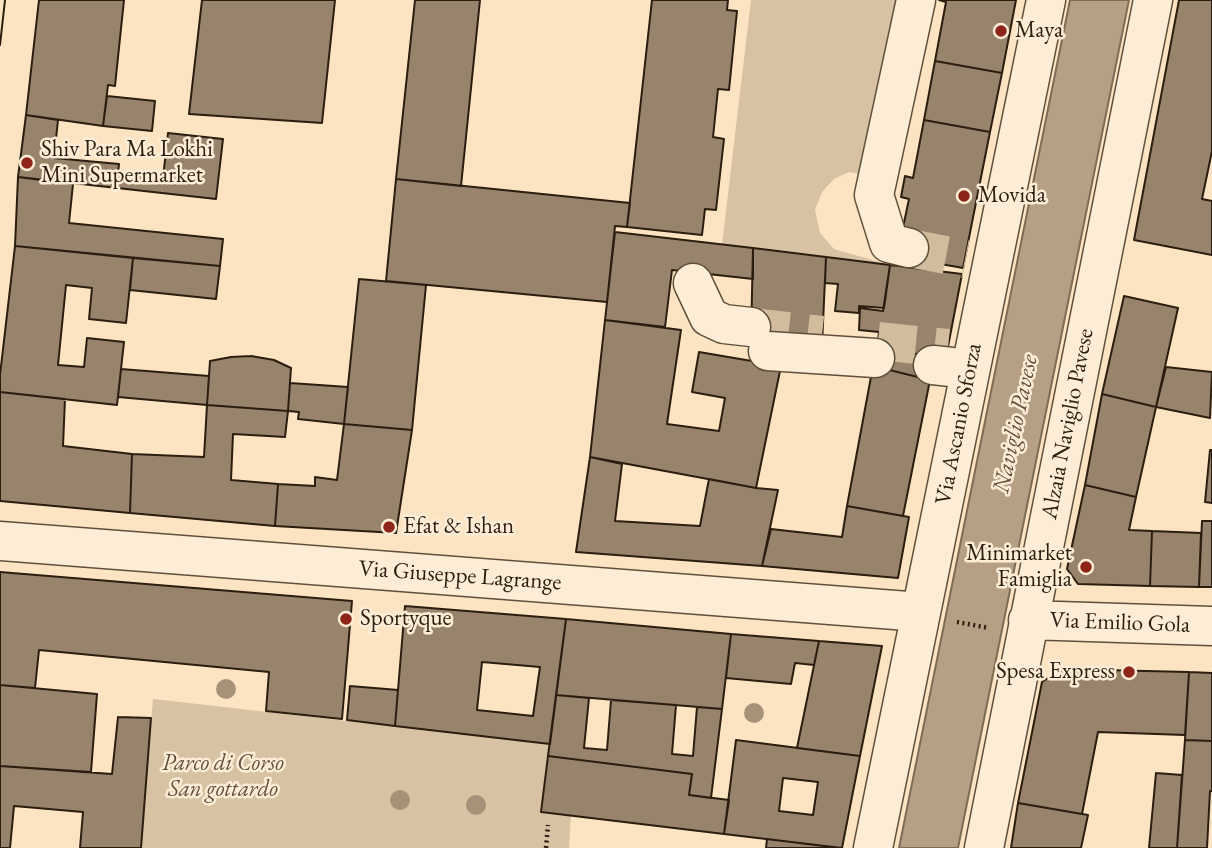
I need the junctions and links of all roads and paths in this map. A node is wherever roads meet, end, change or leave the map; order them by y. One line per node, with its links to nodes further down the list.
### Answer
1 (916, 0): 4 (street)
2 (1046, 0): 8 (street, Via Ascanio Sforza)
3 (1153, 0): 9 (street, Alzaia Naviglio Pavese)
4 (909, 248)
5 (693, 283): 6 (street)
6 (822, 335)
7 (0, 541): 8 (street, Via Giuseppe Lagrange)
8 (938, 617): 9 (path); 13 (street, Via Ascanio Sforza)
9 (1011, 625): 10 (street, Via Emilio Gola); 14 (street, Alzaia Naviglio Pavese)
10 (1212, 626)
11 (548, 825): 12 (path)
12 (546, 848)
13 (873, 848)
14 (984, 848)

